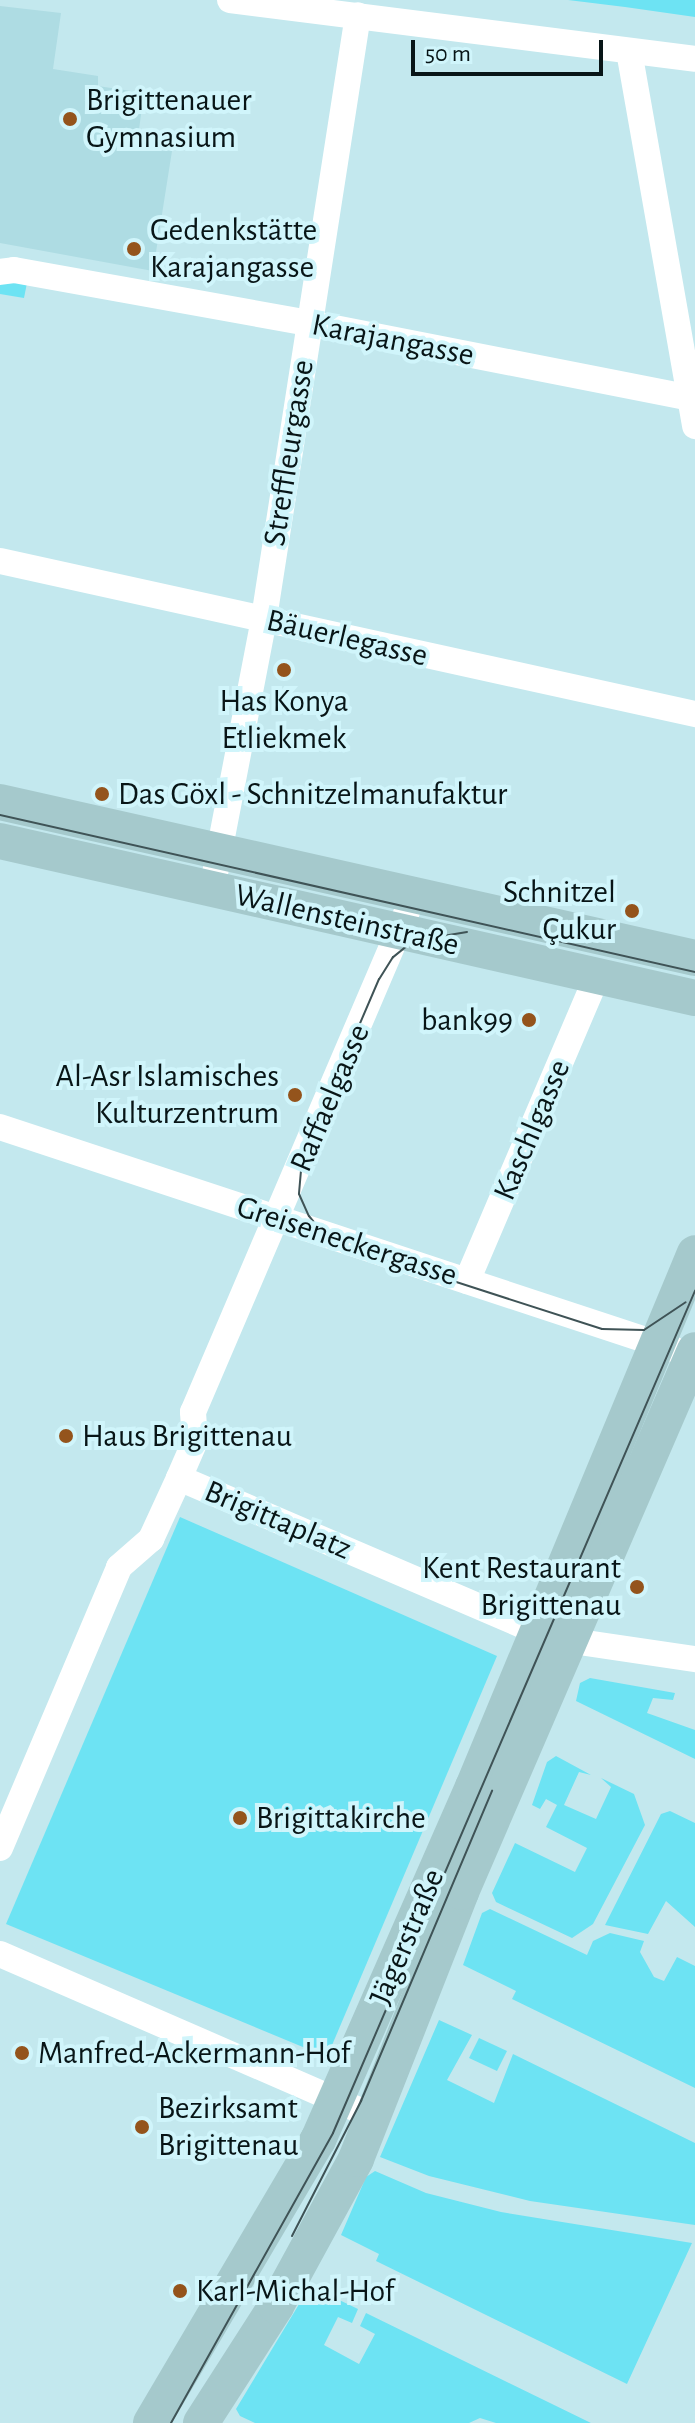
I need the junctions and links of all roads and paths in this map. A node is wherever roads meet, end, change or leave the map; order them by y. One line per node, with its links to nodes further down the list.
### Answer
1 (230, 0): 2 (street)
2 (358, 15): 3 (street); 6 (street, Streffleurgasse)
3 (629, 51): 4 (street); 7 (street)
4 (695, 59)
5 (0, 272): 6 (street, Karajangasse)
6 (309, 323): 7 (street, Karajangasse); 9 (street, Streffleurgasse)
7 (693, 408)
8 (0, 561): 9 (street, Bäuerlegasse)
9 (264, 618): 10 (street, Bäuerlegasse); 13 (street, Streffleurgasse)
10 (695, 714)
11 (0, 802): 13 (main road, Wallensteinstraße)
12 (0, 841): 14 (main road, Wallensteinstraße)
13 (220, 851): 14 (street, Streffleurgasse); 15 (main road, Wallensteinstraße)
14 (212, 889): 16 (main road, Wallensteinstraße)
15 (414, 895): 16 (street, Raffaelgasse); 17 (main road, Wallensteinstraße)
16 (399, 932): 18 (main road, Wallensteinstraße); 21 (street, Raffaelgasse)
17 (695, 958)
18 (596, 979): 19 (main road, Wallensteinstraße); 23 (street, Kaschlgasse)
19 (695, 998)
20 (0, 1127): 21 (street, Greiseneckergasse)
21 (280, 1218): 23 (street, Greiseneckergasse); 26 (street, Raffaelgasse)
22 (695, 1253): 24 (main road, Jägerstraße)
23 (467, 1281): 24 (street, Greiseneckergasse)
24 (657, 1344): 25 (street, Greiseneckergasse); 27 (main road, Jägerstraße)
25 (694, 1352): 27 (main road, Jägerstraße)
26 (179, 1478): 27 (street, Brigittaplatz); 29 (street, Brigittaplatz)
27 (554, 1636): 28 (street, Brigittaplatz); 31 (main road, Jägerstraße); 32 (main road, Jägerstraße)
28 (695, 1659)
29 (0, 1848)
30 (0, 1954): 31 (street)
31 (336, 2097): 32 (street); 33 (main road, Jägerstraße)
32 (371, 2115): 34 (main road, Jägerstraße)
33 (151, 2423)
34 (201, 2423)

